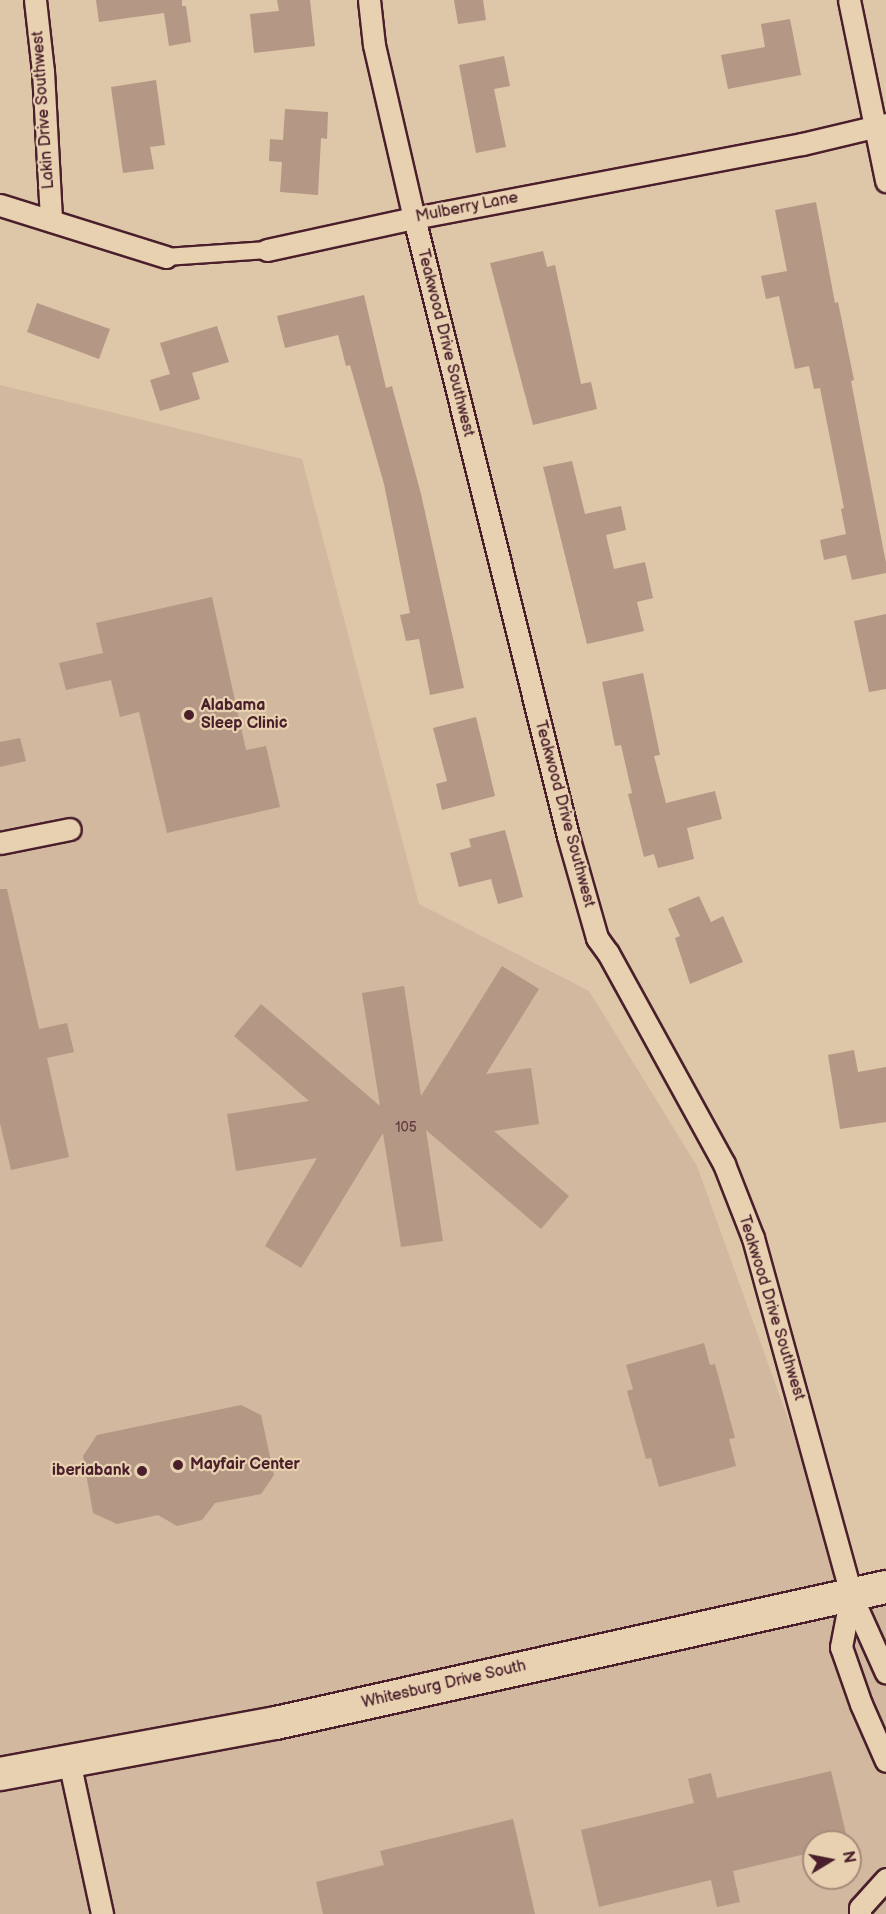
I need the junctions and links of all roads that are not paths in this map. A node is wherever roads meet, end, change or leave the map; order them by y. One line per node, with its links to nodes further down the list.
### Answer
1 (35, 0): 8 (street, Lakin Drive Southwest)
2 (369, 0): 7 (street, Teakwood Drive Southwest)
3 (849, 0): 4 (street)
4 (880, 126): 5 (street); 7 (street, Mulberry Lane)
5 (886, 181)
6 (0, 205): 8 (street, Mulberry Lane)
7 (414, 218): 9 (street, Mulberry Lane); 14 (street, Teakwood Drive Southwest)
8 (51, 220): 10 (street, Mulberry Lane)
9 (267, 250): 10 (street, Mulberry Lane)
10 (166, 257)
11 (69, 830): 12 (street)
12 (0, 843)
13 (886, 1587): 14 (main road, Whitesburg Drive South)
14 (851, 1595): 15 (street, Teakwood Drive Southwest); 16 (main road, Whitesburg Drive South); 17 (street)
15 (886, 1673)
16 (69, 1761): 18 (main road, Whitesburg Drive South); 20 (street)
17 (886, 1761)
18 (0, 1774)
19 (886, 1879): 21 (street)
20 (102, 1914)
21 (860, 1914)

